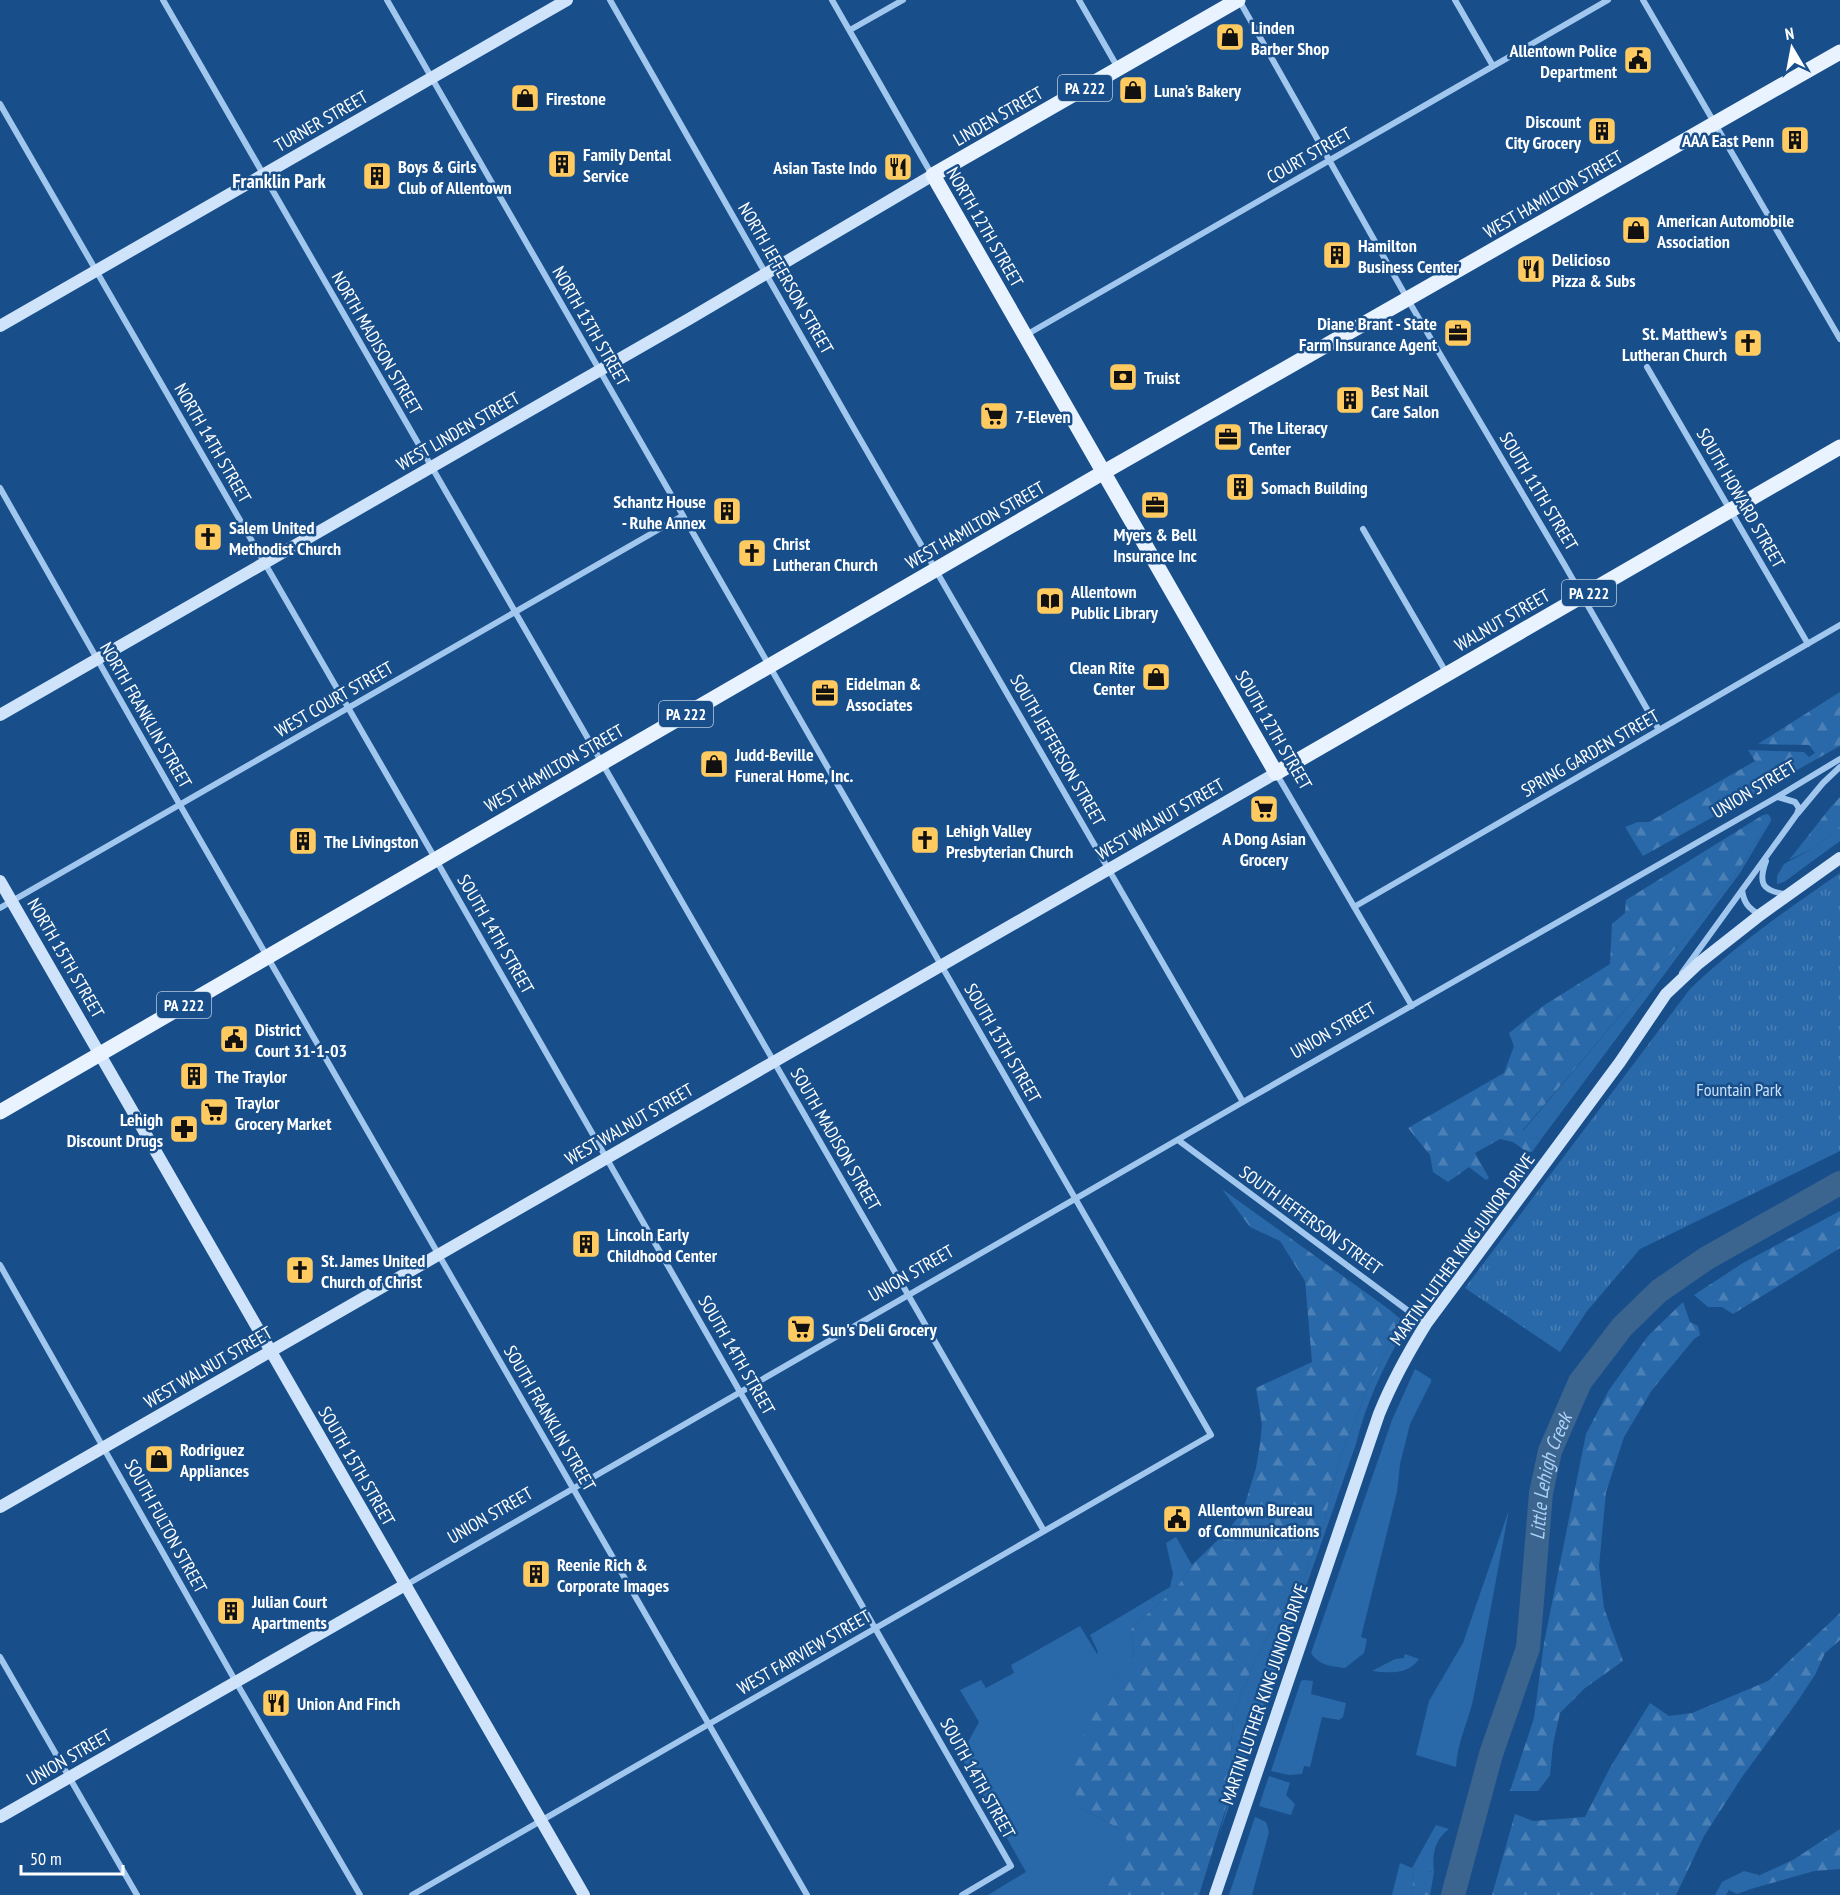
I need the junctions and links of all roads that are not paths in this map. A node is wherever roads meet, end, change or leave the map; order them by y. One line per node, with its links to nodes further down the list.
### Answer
1 (163, 0): 20 (street, NORTH MADISON STREET)
2 (387, 0): 16 (street, NORTH 13TH STREET)
3 (567, 0): 16 (street, TURNER STREET)
4 (610, 0): 23 (street, NORTH JEFFERSON STREET)
5 (832, 0): 12 (street, NORTH 12TH STREET)
6 (903, 0): 12 (street)
7 (1079, 0): 15 (street)
8 (1238, 0): 15 (main road, LINDEN STREET / PA 222); 19 (street, SOUTH 11TH STREET)
9 (1455, 0): 14 (street)
10 (1608, 0): 14 (street, COURT STREET)
11 (1643, 0): 18 (street)
12 (850, 30): 21 (street, NORTH 12TH STREET)
13 (1840, 52): 18 (main road, WEST HAMILTON STREET)
14 (1493, 66): 19 (street, COURT STREET)
15 (1119, 69): 21 (main road, LINDEN STREET / PA 222)
16 (432, 78): 20 (street, TURNER STREET); 29 (street, NORTH 13TH STREET)
17 (0, 104): 22 (street, NORTH 14TH STREET)
18 (1715, 123): 24 (main road, WEST HAMILTON STREET); 27 (street)
19 (1330, 160): 24 (street, SOUTH 11TH STREET); 26 (street, COURT STREET)
20 (264, 175): 22 (street, TURNER STREET); 32 (street, NORTH MADISON STREET)
21 (933, 175): 23 (street, WEST LINDEN STREET); 26 (main road, NORTH 12TH STREET)
22 (96, 271): 25 (street, TURNER STREET); 38 (street, NORTH 14TH STREET)
23 (766, 274): 29 (street, WEST LINDEN STREET); 39 (street, NORTH JEFFERSON STREET)
24 (1408, 300): 33 (main road, WEST HAMILTON STREET); 40 (street, SOUTH 11TH STREET)
25 (0, 326)
26 (1025, 336): 33 (main road, NORTH 12TH STREET)
27 (1840, 339)
28 (1647, 366): 35 (street, SOUTH HOWARD STREET)
29 (599, 370): 32 (street, WEST LINDEN STREET); 36 (street, NORTH 13TH STREET)
30 (1840, 447): 31 (main road, WALNUT STREET / PA 222)
31 (1833, 453): 35 (main road, WALNUT STREET / PA 222)
32 (431, 467): 38 (street, WEST LINDEN STREET); 41 (street, NORTH MADISON STREET)
33 (1104, 472): 39 (main road, WEST HAMILTON STREET / PA 222); 53 (main road, SOUTH 12TH STREET)
34 (0, 488): 44 (street, NORTH FRANKLIN STREET)
35 (1730, 509): 40 (main road, WALNUT STREET / PA 222); 43 (street, SOUTH HOWARD STREET)
36 (682, 516): 41 (street, WEST COURT STREET); 45 (street, NORTH 13TH STREET)
37 (1363, 529): 46 (street)
38 (265, 563): 44 (street, WEST LINDEN STREET); 47 (street, NORTH 14TH STREET)
39 (938, 570): 45 (main road, WEST HAMILTON STREET / PA 222); 60 (street, SOUTH JEFFERSON STREET)
40 (1582, 597): 46 (main road, WALNUT STREET / PA 222); 49 (street, SOUTH 11TH STREET)
41 (514, 612): 47 (street, WEST COURT STREET); 51 (street, NORTH MADISON STREET)
42 (1840, 626): 43 (street, SPRING GARDEN STREET)
43 (1808, 644): 49 (street, SPRING GARDEN STREET)
44 (97, 659): 48 (street, WEST LINDEN STREET); 55 (street, NORTH FRANKLIN STREET)
45 (769, 666): 51 (main road, WEST HAMILTON STREET / PA 222); 69 (street, SOUTH 13TH STREET)
46 (1447, 674): 53 (main road, WALNUT STREET / PA 222)
47 (348, 708): 55 (street, WEST COURT STREET); 59 (street, NORTH 14TH STREET)
48 (0, 715)
49 (1659, 730): 65 (street, SPRING GARDEN STREET)
50 (1840, 759): 54 (street, UNION STREET)
51 (601, 763): 59 (main road, WEST HAMILTON STREET / PA 222); 73 (street, SOUTH MADISON STREET)
52 (1840, 767): 56 (street)
53 (1276, 773): 60 (street, WEST WALNUT STREET); 65 (street, SOUTH 12TH STREET)
54 (1777, 797): 56 (street); 71 (street, UNION STREET)
55 (180, 805): 64 (street, WEST COURT STREET); 68 (street, NORTH FRANKLIN STREET)
56 (1797, 814): 57 (street)
57 (1768, 855): 62 (street); 63 (street)
58 (1840, 858): 63 (street, MARTIN LUTHER KING JUNIOR DRIVE)
59 (436, 860): 68 (main road, WEST HAMILTON STREET / PA 222); 77 (street, SOUTH 14TH STREET)
60 (1109, 869): 69 (street, WEST WALNUT STREET); 74 (street, SOUTH JEFFERSON STREET)
61 (0, 880): 64 (street, NORTH 15TH STREET)
62 (1742, 889): 67 (street); 70 (street)
63 (1787, 895): 67 (street, MARTIN LUTHER KING JUNIOR DRIVE)
64 (12, 901): 66 (street, WEST COURT STREET); 72 (street, NORTH 15TH STREET)
65 (1354, 907): 71 (street, SOUTH 12TH STREET)
66 (0, 908)
67 (1760, 915): 70 (street, MARTIN LUTHER KING JUNIOR DRIVE)
68 (268, 956): 72 (main road, WEST HAMILTON STREET / PA 222); 79 (street, SOUTH FRANKLIN STREET)
69 (941, 966): 73 (street, WEST WALNUT STREET); 78 (street, SOUTH 13TH STREET)
70 (1666, 994): 82 (street, MARTIN LUTHER KING JUNIOR DRIVE)
71 (1412, 1006): 74 (street, UNION STREET)
72 (99, 1054): 75 (main road, PA 222); 83 (street, SOUTH 15TH STREET)
73 (774, 1062): 77 (street, WEST WALNUT STREET); 81 (street, SOUTH MADISON STREET)
74 (1243, 1102): 76 (street, UNION STREET)
75 (0, 1112)
76 (1178, 1140): 78 (street, UNION STREET); 82 (street, SOUTH JEFFERSON STREET)
77 (606, 1158): 79 (street, WEST WALNUT STREET); 84 (street, SOUTH 14TH STREET)
78 (1076, 1199): 81 (street, UNION STREET); 85 (street, SOUTH 13TH STREET)
79 (439, 1254): 83 (street, WEST WALNUT STREET); 87 (street, SOUTH FRANKLIN STREET)
80 (0, 1265): 86 (street, SOUTH FULTON STREET)
81 (908, 1295): 84 (street, UNION STREET); 89 (street, SOUTH MADISON STREET)
82 (1426, 1324): 104 (street, MARTIN LUTHER KING JUNIOR DRIVE)
83 (270, 1351): 86 (street, WEST WALNUT STREET); 90 (street, SOUTH 15TH STREET)
84 (741, 1392): 87 (street, UNION STREET); 91 (street, SOUTH 14TH STREET)
85 (1211, 1435): 89 (street, WEST FAIRVIEW STREET)
86 (104, 1447): 88 (street, WEST WALNUT STREET); 93 (street, SOUTH FULTON STREET)
87 (573, 1489): 90 (street, UNION STREET); 94 (street, SOUTH FRANKLIN STREET)
88 (0, 1507)
89 (1044, 1531): 91 (street, WEST FAIRVIEW STREET)
90 (405, 1585): 93 (street, UNION STREET); 97 (street, SOUTH 15TH STREET)
91 (876, 1628): 94 (street, WEST FAIRVIEW STREET); 103 (street, SOUTH 14TH STREET)
92 (0, 1657): 95 (street)
93 (236, 1682): 95 (street, UNION STREET); 99 (street, SOUTH FULTON STREET)
94 (709, 1724): 97 (street, WEST FAIRVIEW STREET); 102 (street, SOUTH FRANKLIN STREET)
95 (69, 1777): 96 (street, UNION STREET); 98 (street)
96 (0, 1817)
97 (541, 1821): 100 (street, WEST FAIRVIEW STREET); 101 (street, SOUTH 15TH STREET)
98 (137, 1895)
99 (360, 1895)
100 (412, 1895)
101 (584, 1895)
102 (807, 1895)
103 (962, 1895)
104 (1215, 1895)

